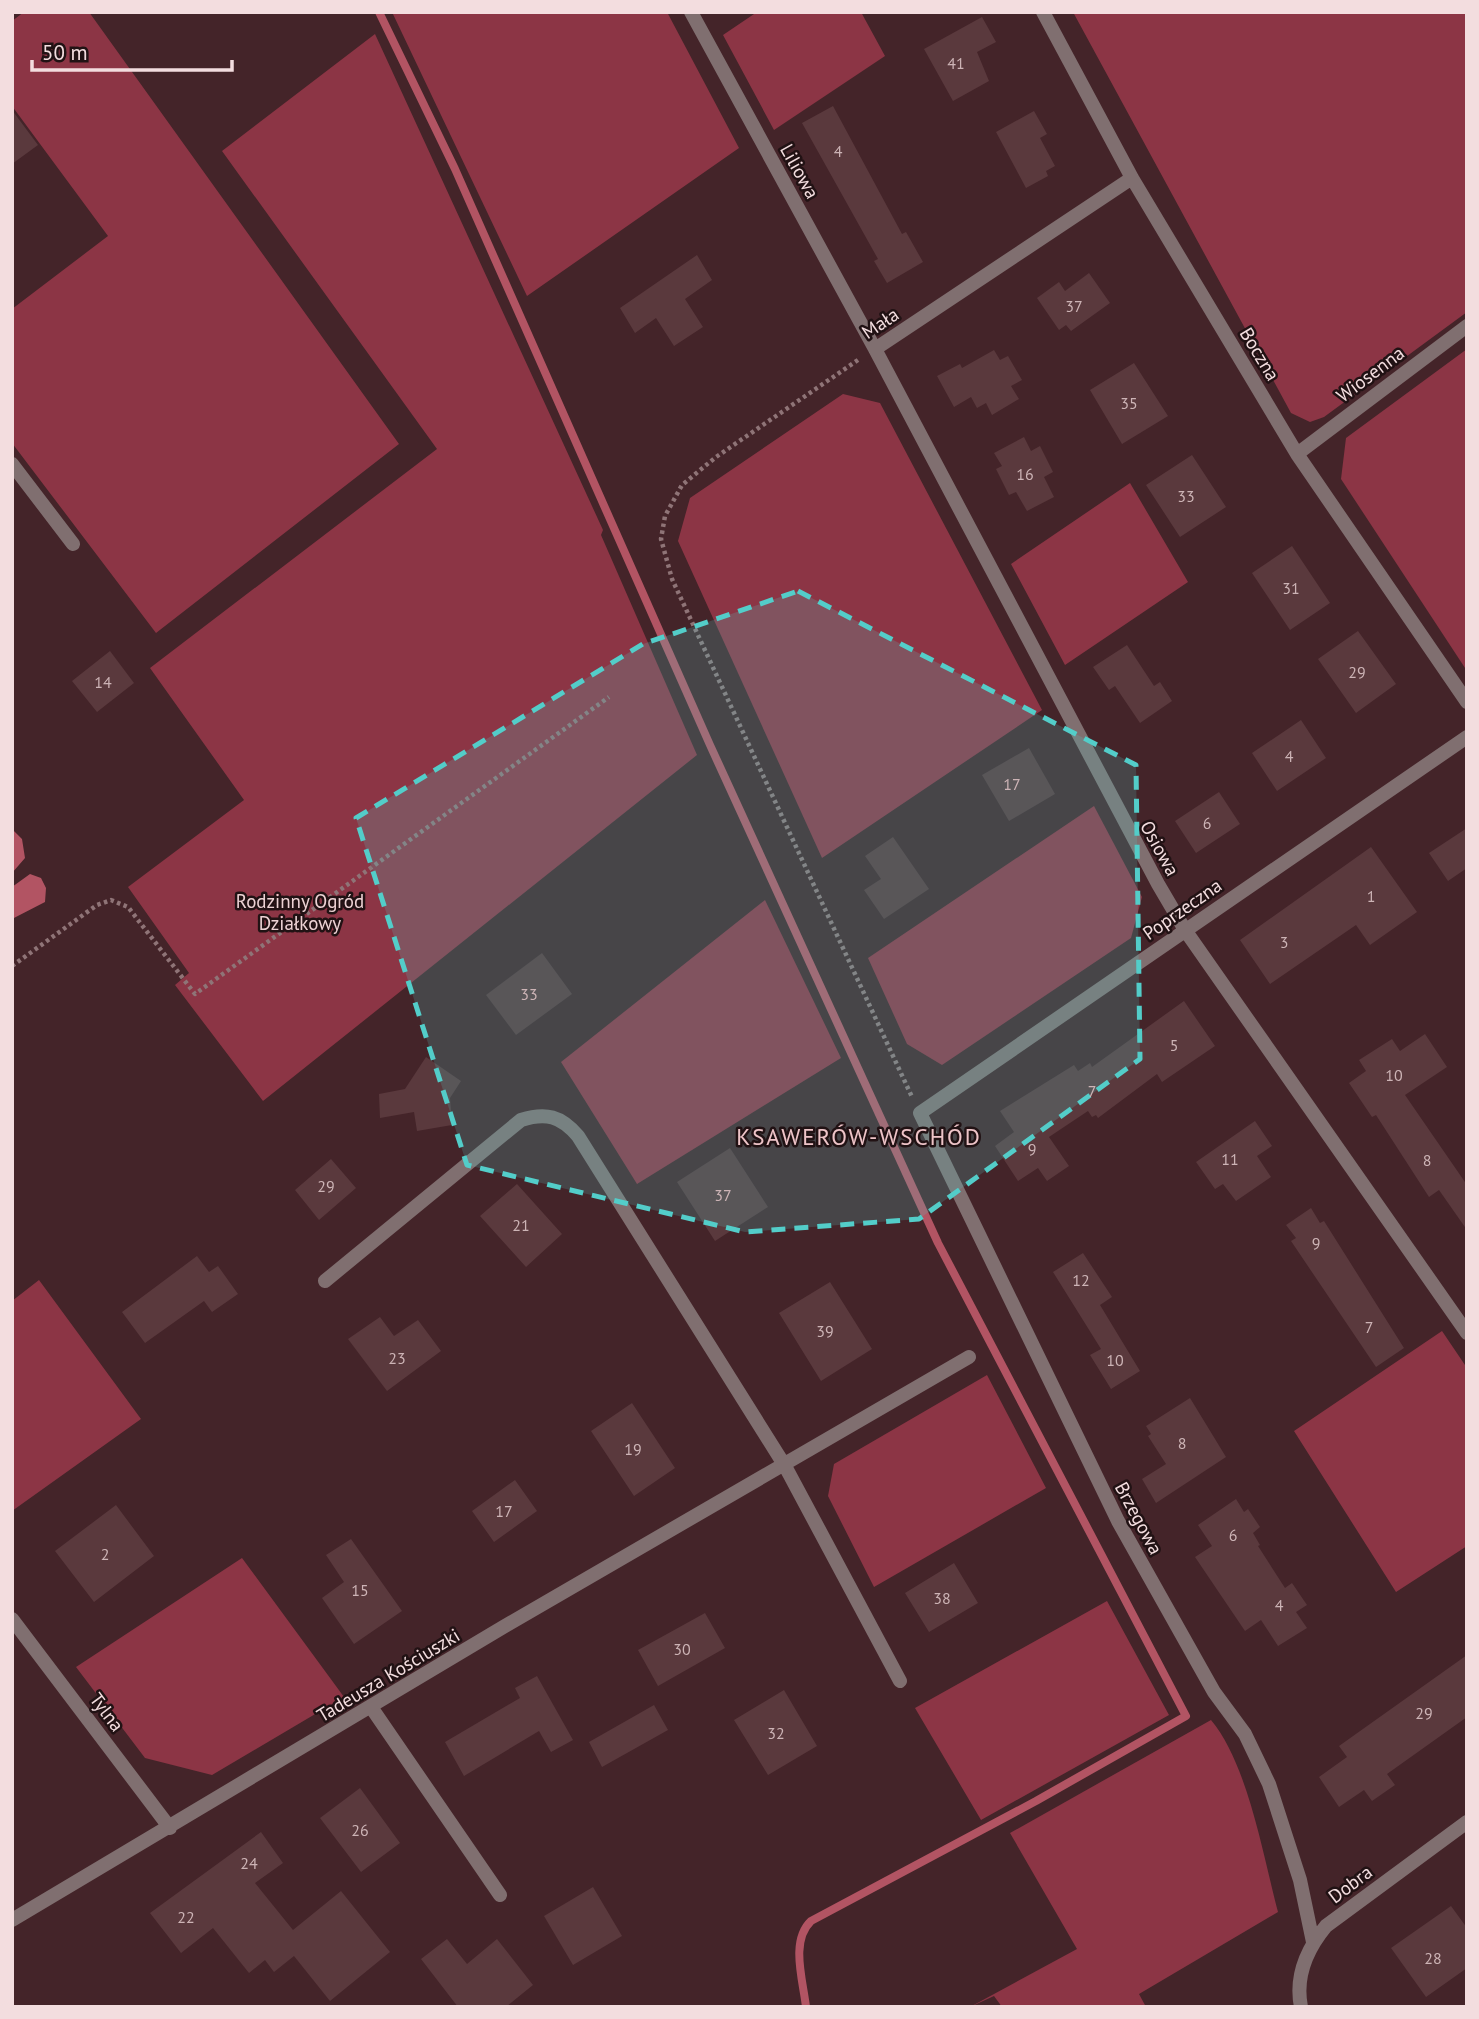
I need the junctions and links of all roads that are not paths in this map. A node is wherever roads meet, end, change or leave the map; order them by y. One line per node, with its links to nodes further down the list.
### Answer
1 (691, 12): 5 (street, Liliowa)
2 (1043, 12): 3 (street, Boczna)
3 (1132, 178): 5 (street, Mała); 6 (street, Boczna)
4 (1467, 326): 6 (street, Wiosenna)
5 (875, 349): 11 (street, Osiowa)
6 (1297, 454): 9 (street, Boczna)
7 (12, 464): 8 (street)
8 (73, 544)
9 (1467, 702)
10 (1467, 737): 11 (street, Poprzeczna)
11 (1185, 930): 12 (street, Poprzeczna); 14 (street, Osiowa)
12 (920, 1114): 24 (street, Brzegowa)
13 (326, 1281): 16 (street)
14 (1467, 1333)
15 (969, 1357): 16 (street, Tadeusza Kościuszki)
16 (785, 1466): 18 (street); 19 (street, Tadeusza Kościuszki)
17 (12, 1619): 21 (street, Tylna)
18 (900, 1681)
19 (371, 1707): 21 (street, Tadeusza Kościuszki); 22 (street)
20 (1467, 1822): 24 (street, Dobra)
21 (170, 1828): 23 (street, Tadeusza Kościuszki)
22 (500, 1895)
23 (12, 1920)
24 (1313, 1942): 25 (street, Dobra)
25 (1301, 2007)

